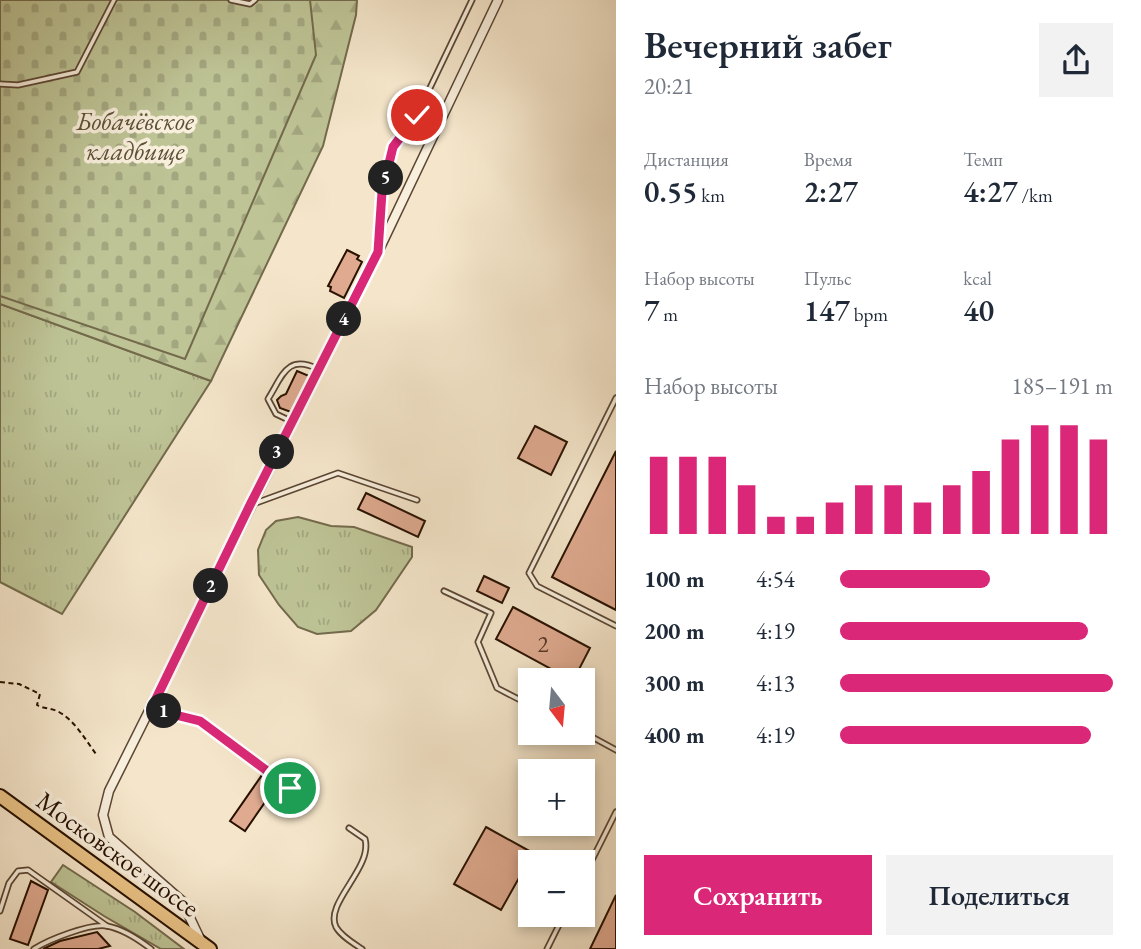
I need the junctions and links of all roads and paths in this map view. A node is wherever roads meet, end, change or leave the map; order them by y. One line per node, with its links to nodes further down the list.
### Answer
1 (114, 0): 6 (lane)
2 (231, 0): 3 (lane)
3 (255, 0)
4 (472, 0): 7 (lane)
5 (498, 0): 7 (street)
6 (0, 84)
7 (378, 252): 8 (street)
8 (318, 369): 10 (street); 10 (lane)
9 (616, 398): 14 (lane)
10 (293, 422): 12 (street)
11 (417, 500): 12 (lane)
12 (250, 505): 17 (street)
13 (444, 591): 16 (lane)
14 (616, 626)
15 (0, 682): 20 (path)
16 (518, 699)
17 (151, 709): 21 (lane); 29 (street)
18 (595, 739): 19 (lane)
19 (616, 750)
20 (96, 754)
21 (290, 788)
22 (0, 796): 29 (main road, Московское шоссе)
23 (616, 812): 25 (lane)
24 (349, 828): 32 (lane)
25 (595, 854)
26 (0, 911): 27 (lane)
27 (107, 926): 30 (lane); 31 (lane)
28 (558, 927): 33 (lane)
29 (206, 946)
30 (34, 949)
31 (151, 949)
32 (362, 949)
33 (547, 949)

